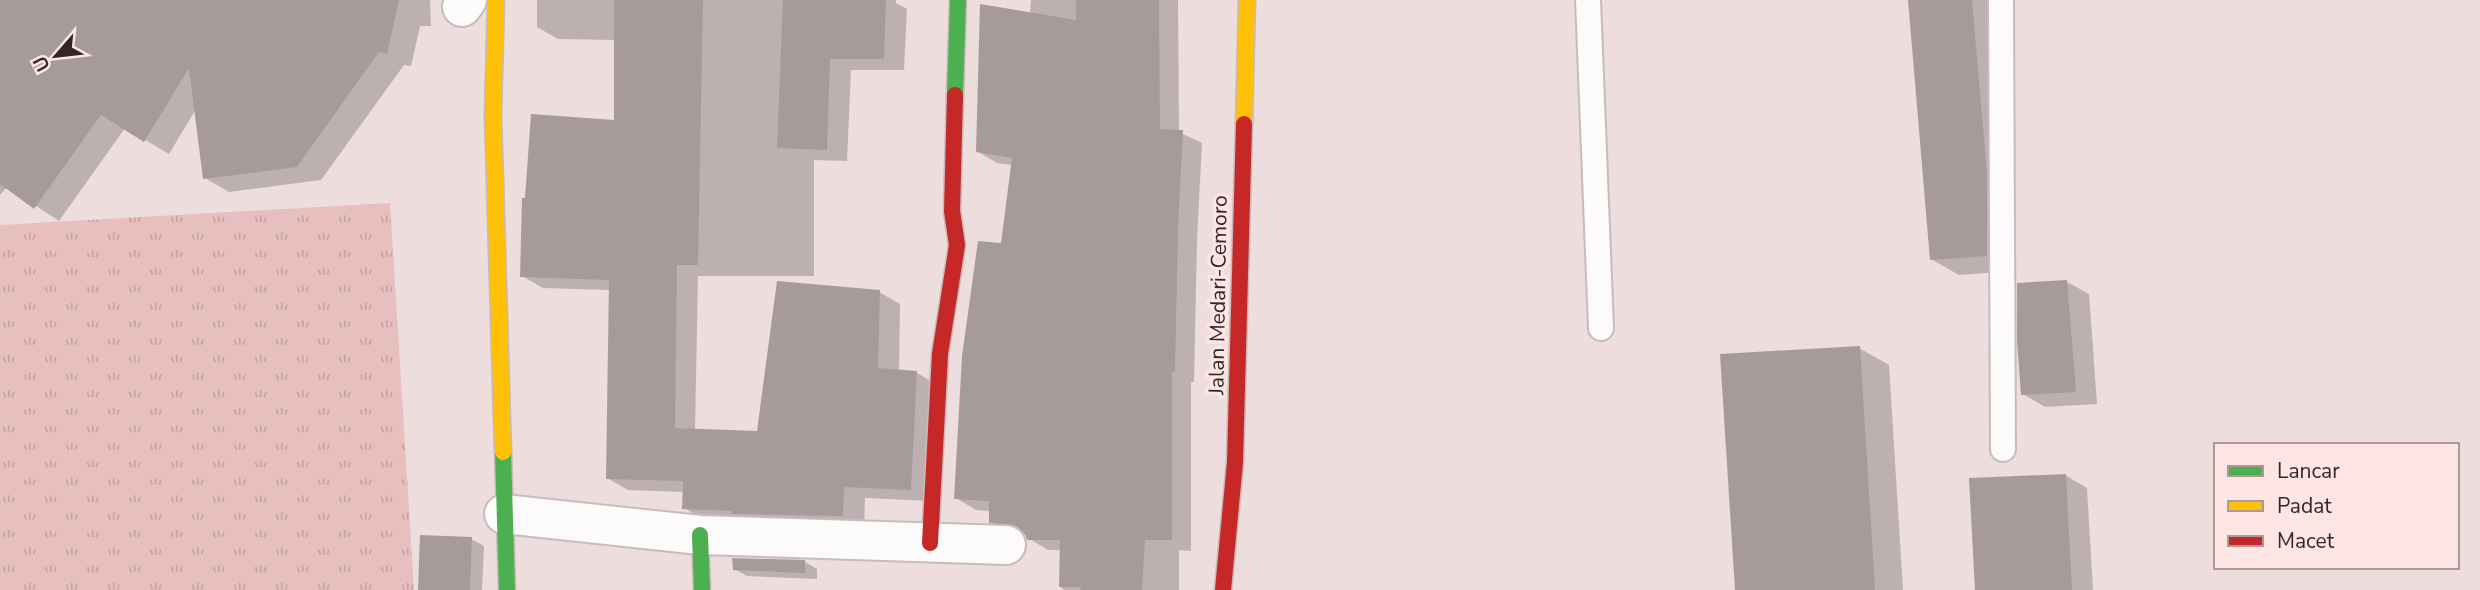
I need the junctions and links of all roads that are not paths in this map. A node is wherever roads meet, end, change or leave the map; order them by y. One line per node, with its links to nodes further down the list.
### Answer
1 (958, 0): 10 (street)
2 (1247, 0): 14 (street, Jalan Medari-Cemoro)
3 (1588, 0): 6 (lane)
4 (2001, 0): 7 (lane)
5 (475, 3): 8 (street)
6 (1601, 328)
7 (2003, 449)
8 (504, 514): 9 (street); 12 (street)
9 (700, 535): 10 (street); 13 (street)
10 (930, 543): 11 (street)
11 (1006, 545)
12 (507, 590)
13 (702, 590)
14 (1223, 590)

